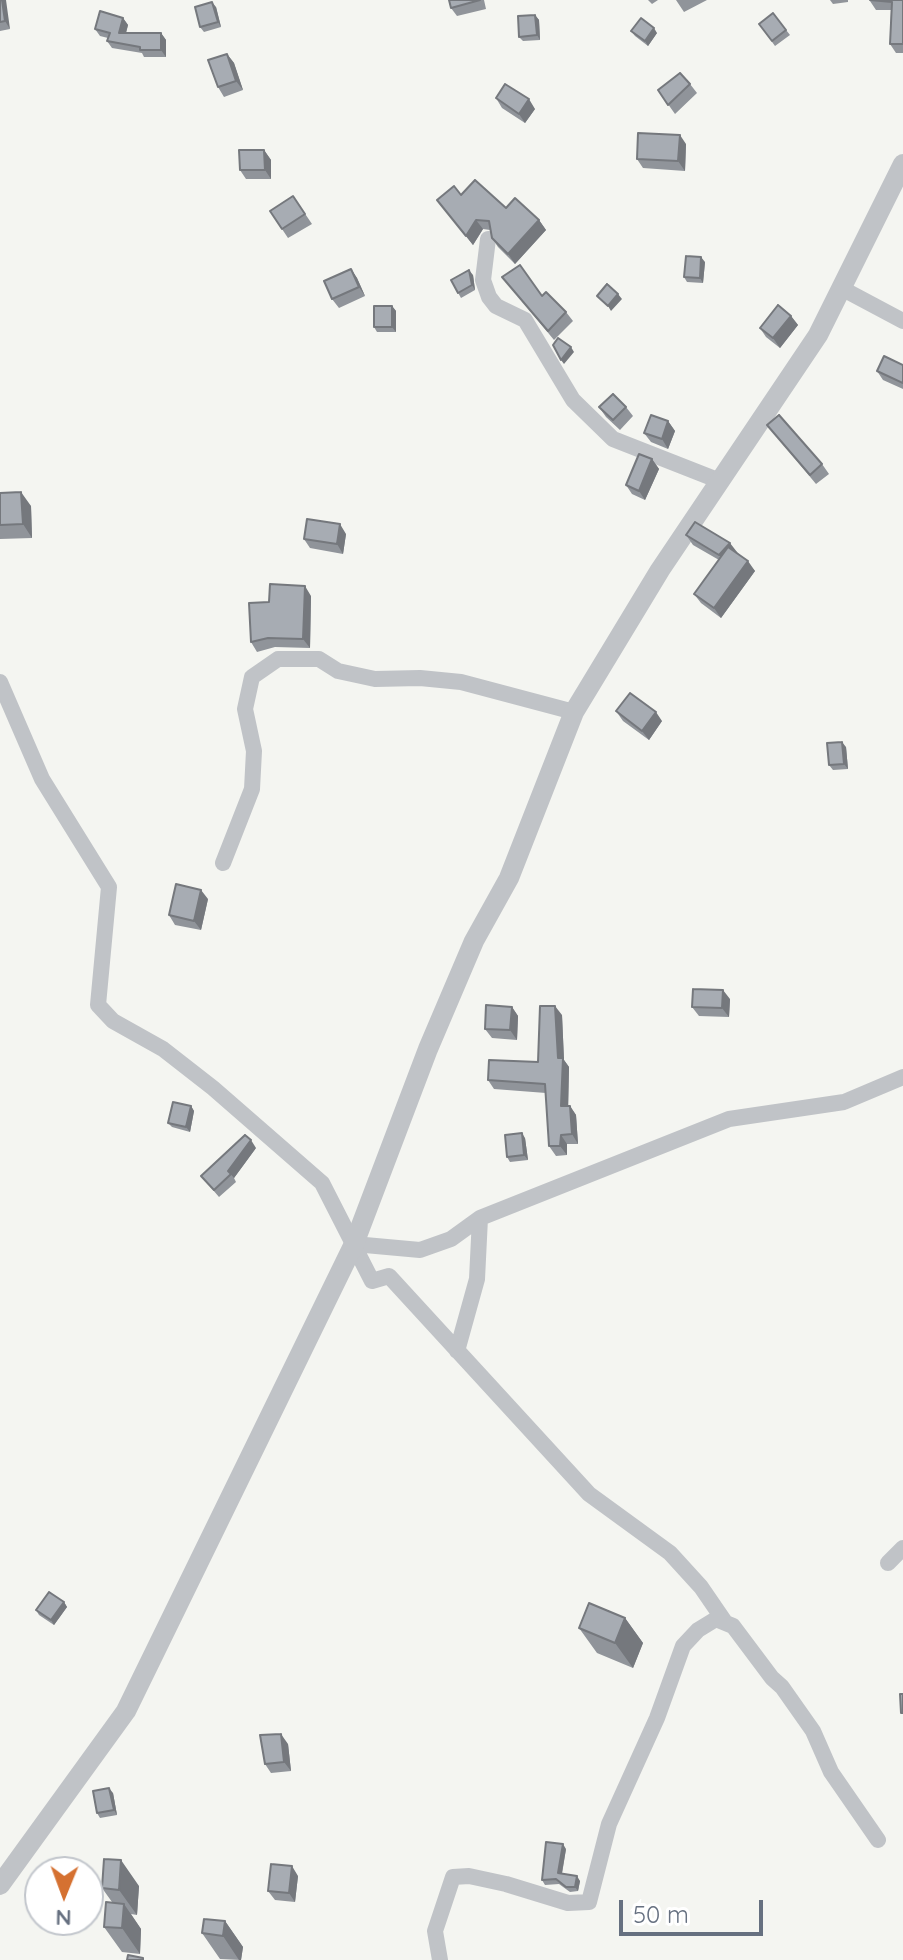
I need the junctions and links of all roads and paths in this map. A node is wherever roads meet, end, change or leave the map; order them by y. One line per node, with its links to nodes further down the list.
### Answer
1 (903, 164): 3 (street)
2 (488, 239): 5 (street)
3 (841, 288): 4 (street); 5 (street)
4 (903, 321)
5 (720, 481): 7 (street)
6 (0, 682): 11 (street)
7 (574, 712): 8 (street); 11 (street)
8 (223, 863)
9 (903, 1077): 10 (street)
10 (480, 1218): 11 (street); 12 (street)
11 (354, 1244): 12 (street); 17 (street)
12 (457, 1351): 15 (street)
13 (903, 1548): 14 (street)
14 (888, 1563)
15 (725, 1622): 16 (street); 18 (street)
16 (878, 1840)
17 (0, 1885)
18 (440, 1960)

